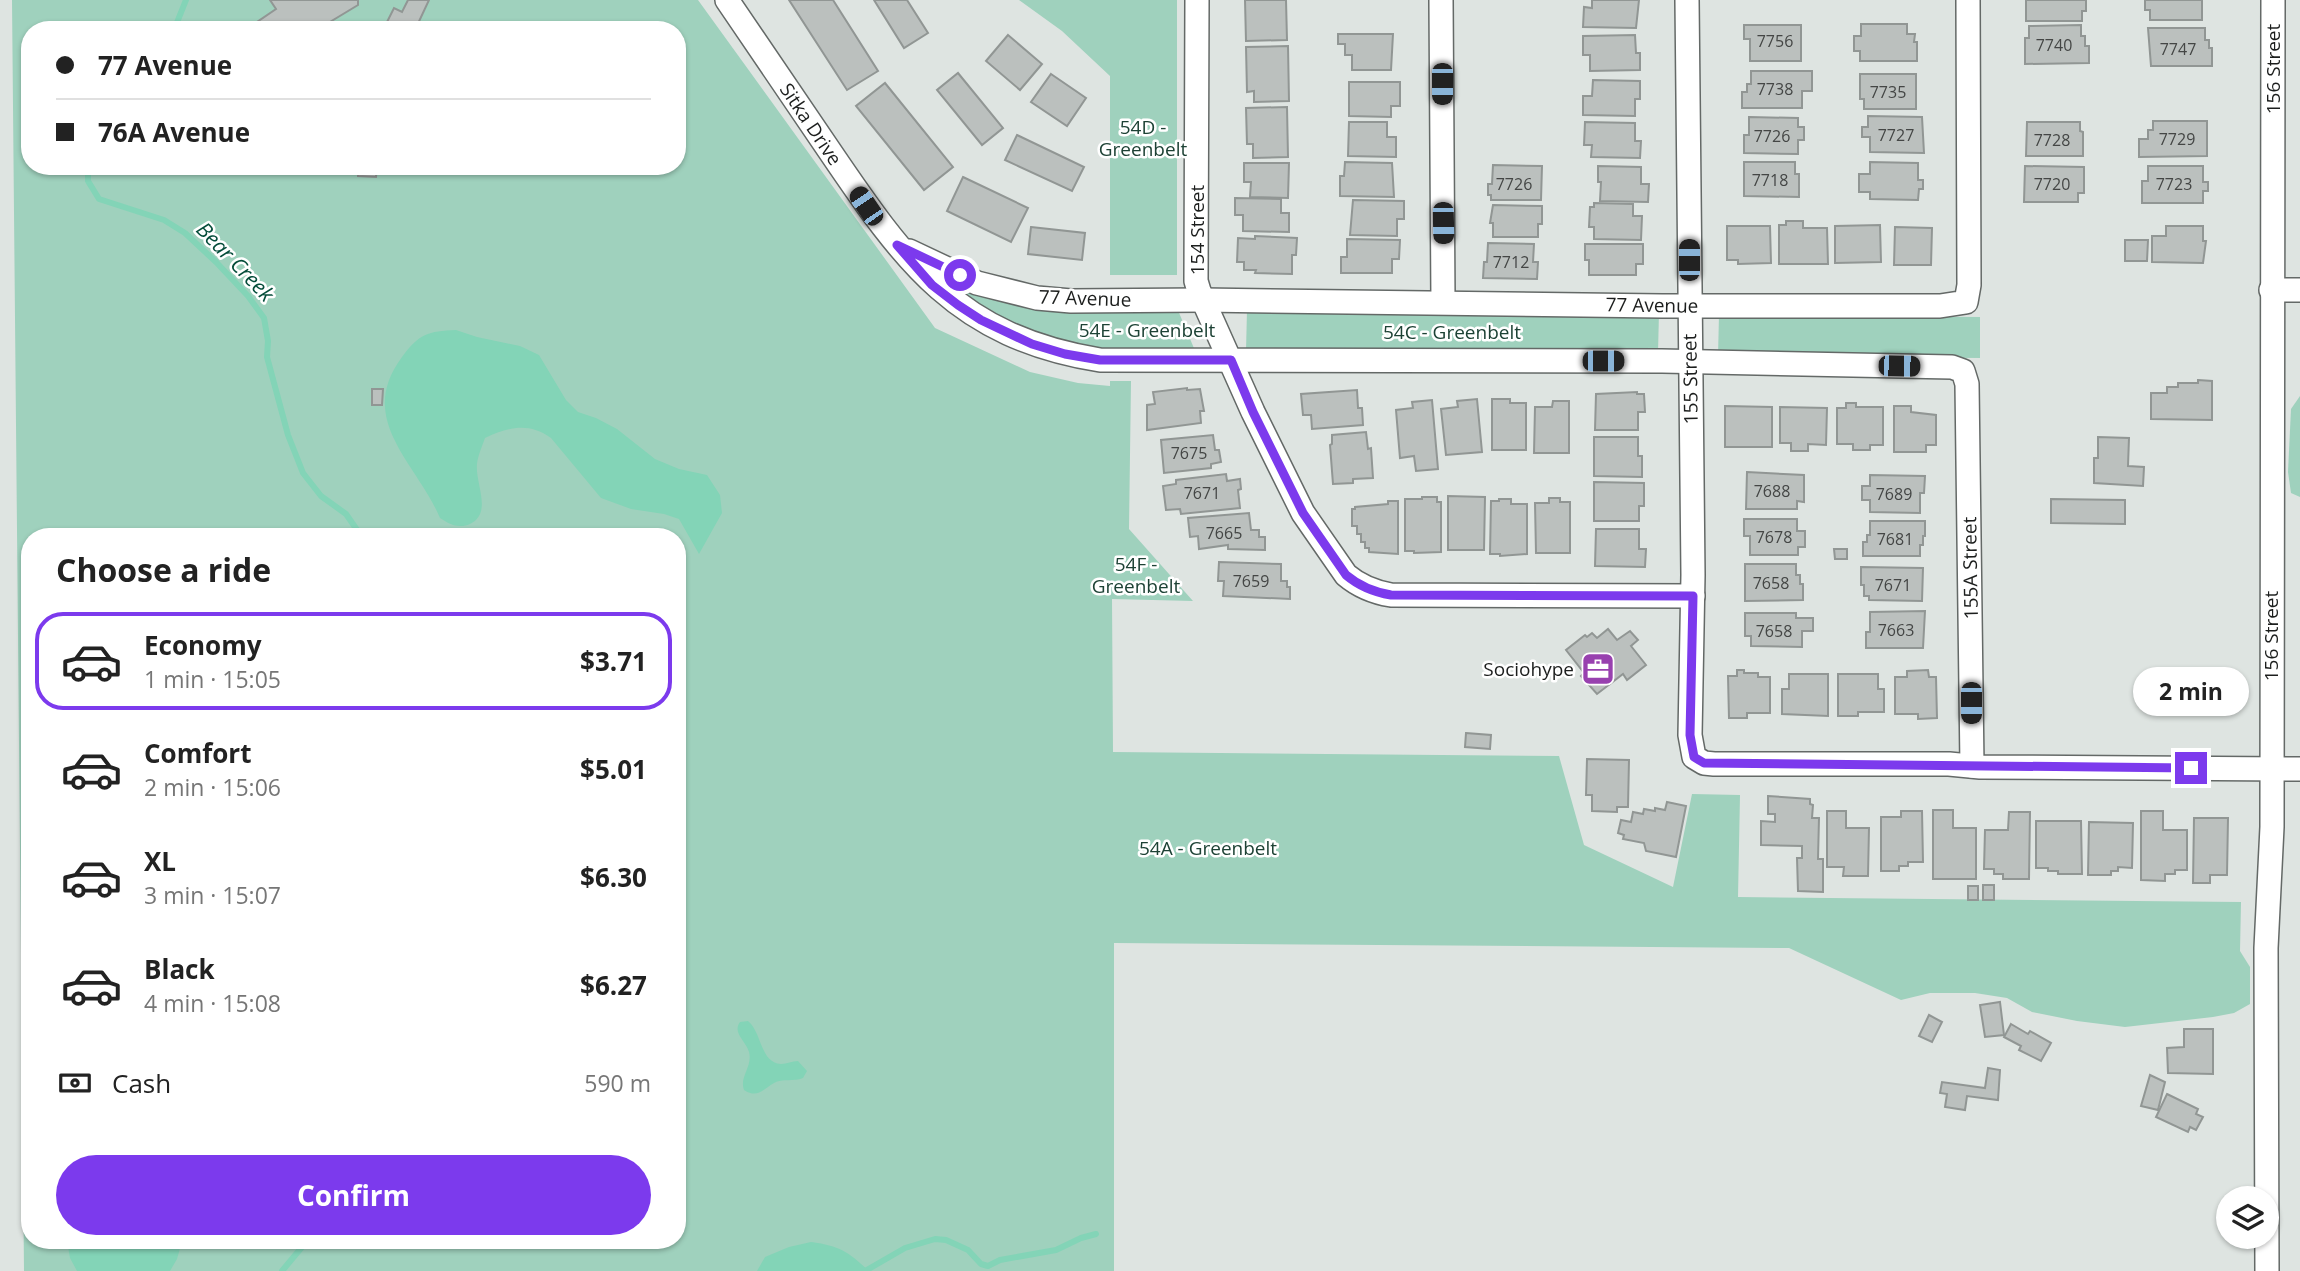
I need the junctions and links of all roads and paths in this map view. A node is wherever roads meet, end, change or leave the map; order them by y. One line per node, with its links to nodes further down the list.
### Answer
1 (727, 0): 7 (street, Sitka Drive)
2 (1197, 0): 10 (street, 154 Street)
3 (1441, 0): 11 (street)
4 (1687, 0): 12 (street, 155 Street)
5 (1968, 0): 12 (street, 77 Avenue)
6 (2273, 0): 8 (street, 156 Street)
7 (897, 245): 10 (street, 77 Avenue); 13 (street)
8 (2272, 290): 9 (street); 17 (street, 156 Street)
9 (2300, 290)
10 (1202, 300): 11 (street, 77 Avenue); 13 (street, 154 Street)
11 (1443, 302): 12 (street, 77 Avenue)
12 (1689, 306): 14 (street, 155 Street)
13 (1231, 360): 14 (street); 15 (street, 154 Street)
14 (1690, 362): 15 (street, 155 Street); 16 (street, 155A Street)
15 (1693, 596): 16 (street, 155 Street)
16 (1972, 766): 17 (street)
17 (2271, 769): 18 (street); 19 (street, 156 Street)
18 (2300, 769)
19 (2267, 1271)

